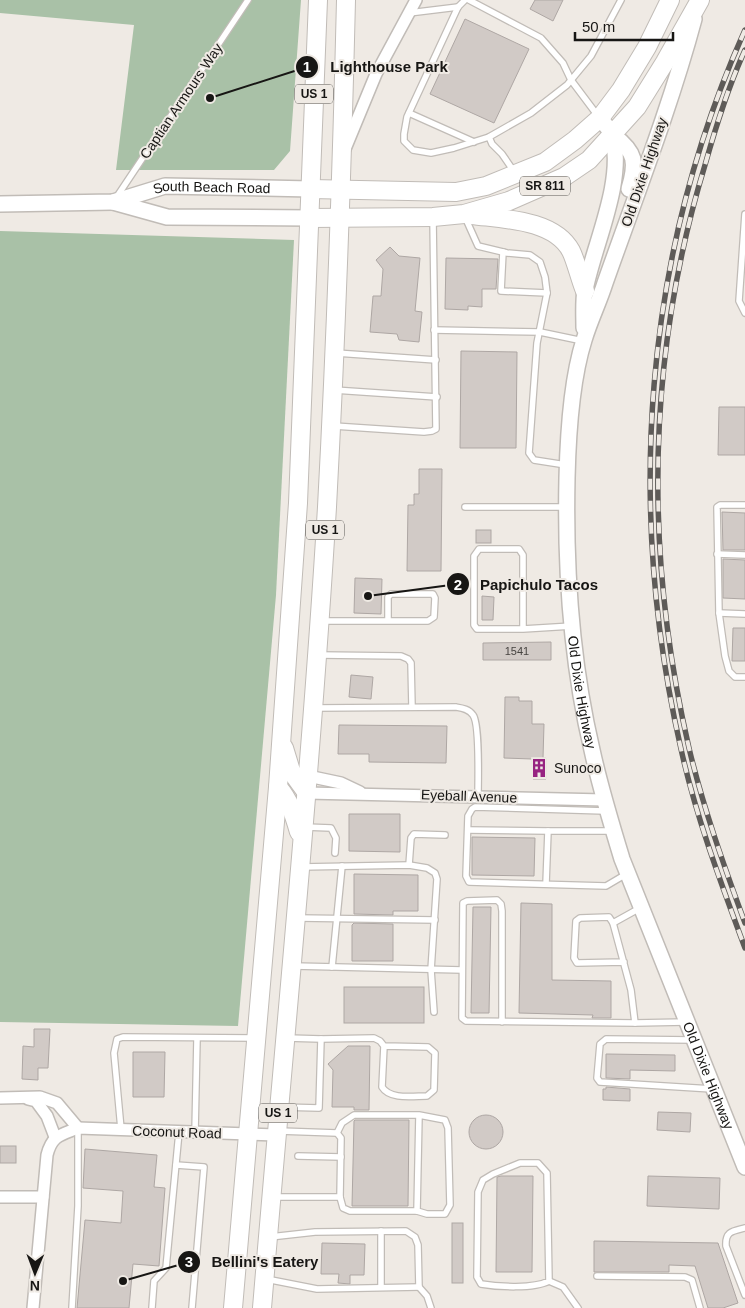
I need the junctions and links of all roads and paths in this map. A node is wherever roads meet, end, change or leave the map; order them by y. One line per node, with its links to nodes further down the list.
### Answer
1 (248, 0): 22 (lane, Captian Armours Way)
2 (318, 0): 20 (main road, US 1)
3 (346, 0): 18 (main road, US 1)
4 (416, 0): 11 (street)
5 (465, 0): 10 (lane)
6 (469, 0): 12 (lane)
7 (621, 0): 12 (lane)
8 (670, 0): 14 (main road, SR 811)
9 (699, 1): 15 (main road, Old Dixie Highway / SR 811); 31 (street, Old Dixie Highway)
10 (458, 7): 11 (lane); 13 (lane)
11 (409, 13): 18 (street)
12 (571, 80): 14 (lane); 16 (lane)
13 (409, 113): 17 (lane); 17 (lane)
14 (600, 118): 15 (street); 19 (main road, SR 811)
15 (613, 135): 24 (main road, Old Dixie Highway / SR 811); 31 (street); 32 (street, Old Dixie Highway)
16 (489, 137): 17 (lane); 19 (lane)
17 (474, 142)
18 (343, 155): 21 (main road, US 1)
19 (516, 174): 21 (main road, SR 811)
20 (311, 189): 21 (main road, SR 811); 22 (street, South Beach Road); 27 (main road, US 1)
21 (341, 190): 28 (main road, US 1)
22 (113, 202): 23 (street, South Beach Road); 27 (street, South Beach Road)
23 (0, 204)
24 (464, 214): 26 (main road, Old Dixie Highway / SR 811); 29 (lane); 32 (main road)
25 (745, 214): 30 (lane)
26 (433, 217): 28 (main road, Old Dixie Highway / SR 811); 35 (lane)
27 (310, 218): 28 (main road, Old Dixie Highway / SR 811); 59 (main road, US 1)
28 (340, 218): 38 (main road, US 1)
29 (503, 252): 33 (lane); 33 (lane)
30 (743, 256): 34 (lane)
31 (611, 265): 37 (street, Old Dixie Highway)
32 (585, 291): 37 (street, Old Dixie Highway)
33 (547, 293): 36 (lane)
34 (745, 313)
35 (434, 330): 36 (lane); 39 (lane)
36 (540, 332): 37 (lane); 43 (lane)
37 (583, 341): 43 (street, Old Dixie Highway)
38 (334, 353): 39 (lane); 40 (main road, US 1)
39 (436, 360): 41 (lane)
40 (332, 390): 41 (lane); 42 (main road, US 1)
41 (437, 397): 42 (lane)
42 (330, 426): 51 (main road, US 1)
43 (568, 466): 46 (street, Old Dixie Highway)
44 (745, 505): 47 (lane)
45 (465, 507): 46 (lane)
46 (566, 507): 53 (street, Old Dixie Highway)
47 (717, 554): 48 (lane); 49 (lane)
48 (745, 555)
49 (719, 613): 50 (lane); 56 (lane)
50 (745, 614)
51 (319, 621): 52 (lane); 55 (main road, US 1)
52 (388, 621): 52 (lane)
53 (572, 626): 54 (lane); 64 (street, Old Dixie Highway)
54 (523, 629): 54 (lane)
55 (316, 655): 57 (lane); 58 (main road, US 1)
56 (745, 677)
57 (412, 707): 58 (lane); 63 (lane)
58 (312, 708): 60 (main road, US 1)
59 (281, 740): 60 (main road); 61 (main road, US 1)
60 (307, 784): 62 (street, Eyeball Avenue); 62 (street, Eyeball Avenue); 68 (main road, US 1)
61 (278, 787): 68 (main road); 91 (main road, US 1)
62 (364, 794): 63 (street, Eyeball Avenue)
63 (478, 796): 64 (street, Eyeball Avenue)
64 (606, 806): 65 (lane); 67 (street, Old Dixie Highway)
65 (468, 830): 66 (lane); 75 (lane)
66 (548, 831): 67 (lane); 75 (lane)
67 (614, 831): 74 (street, Old Dixie Highway)
68 (303, 834): 70 (lane); 73 (main road, US 1)
69 (445, 835): 71 (lane)
70 (336, 853)
71 (409, 865): 72 (lane); 79 (lane)
72 (342, 866): 73 (lane); 78 (lane)
73 (300, 867): 77 (main road, US 1)
74 (628, 873): 75 (lane); 76 (street, Old Dixie Highway)
75 (546, 884)
76 (642, 907): 80 (lane); 88 (street, Old Dixie Highway)
77 (295, 918): 78 (lane); 82 (main road, US 1)
78 (337, 919): 79 (lane); 83 (lane)
79 (434, 920): 84 (lane)
80 (613, 923): 81 (lane); 81 (lane)
81 (624, 962): 89 (lane)
82 (291, 966): 83 (lane); 92 (main road, US 1)
83 (332, 967): 84 (lane)
84 (431, 970): 85 (lane); 86 (lane)
85 (462, 970): 87 (lane); 87 (lane)
86 (434, 1012)
87 (502, 1022): 89 (lane)
88 (688, 1022): 89 (lane); 94 (street, Old Dixie Highway)
89 (635, 1023)
90 (197, 1038): 91 (lane); 102 (lane); 104 (lane)
91 (256, 1038): 107 (main road, US 1)
92 (285, 1038): 93 (lane); 99 (main road, US 1)
93 (321, 1039): 95 (lane); 99 (lane)
94 (695, 1040): 96 (street, Old Dixie Highway); 96 (lane)
95 (384, 1046): 95 (lane)
96 (714, 1089): 112 (street, Old Dixie Highway)
97 (0, 1098): 98 (street)
98 (26, 1098): 101 (street); 108 (street)
99 (279, 1107): 105 (main road, US 1)
100 (419, 1116): 106 (lane); 117 (lane); 117 (lane)
101 (78, 1128): 102 (street, Coconut Road); 108 (street); 128 (lane)
102 (121, 1129): 103 (street, Coconut Road)
103 (179, 1132): 104 (street, Coconut Road); 111 (lane)
104 (196, 1132): 107 (street, Coconut Road)
105 (277, 1133): 106 (lane); 107 (street, Coconut Road); 115 (main road, US 1)
106 (337, 1133): 110 (lane)
107 (247, 1134): 131 (main road, US 1)
108 (55, 1137): 114 (street)
109 (298, 1156): 110 (lane)
110 (341, 1157): 116 (lane)
111 (176, 1165): 129 (lane); 130 (lane)
112 (745, 1168)
113 (0, 1197): 114 (street)
114 (43, 1197): 127 (street)
115 (271, 1197): 116 (lane); 120 (main road, US 1)
116 (340, 1197): 117 (lane)
117 (417, 1211)
118 (745, 1228): 126 (lane)
119 (381, 1231): 120 (lane); 124 (lane); 125 (lane)
120 (268, 1237): 122 (main road, US 1)
121 (597, 1276): 135 (lane)
122 (264, 1279): 125 (lane); 132 (main road, US 1)
123 (549, 1281): 123 (lane); 134 (lane)
124 (419, 1287): 125 (lane); 133 (lane)
125 (381, 1288)
126 (745, 1295)
127 (33, 1308)
128 (72, 1308)
129 (152, 1308)
130 (192, 1308)
131 (233, 1308)
132 (262, 1308)
133 (431, 1308)
134 (578, 1308)
135 (700, 1308)

